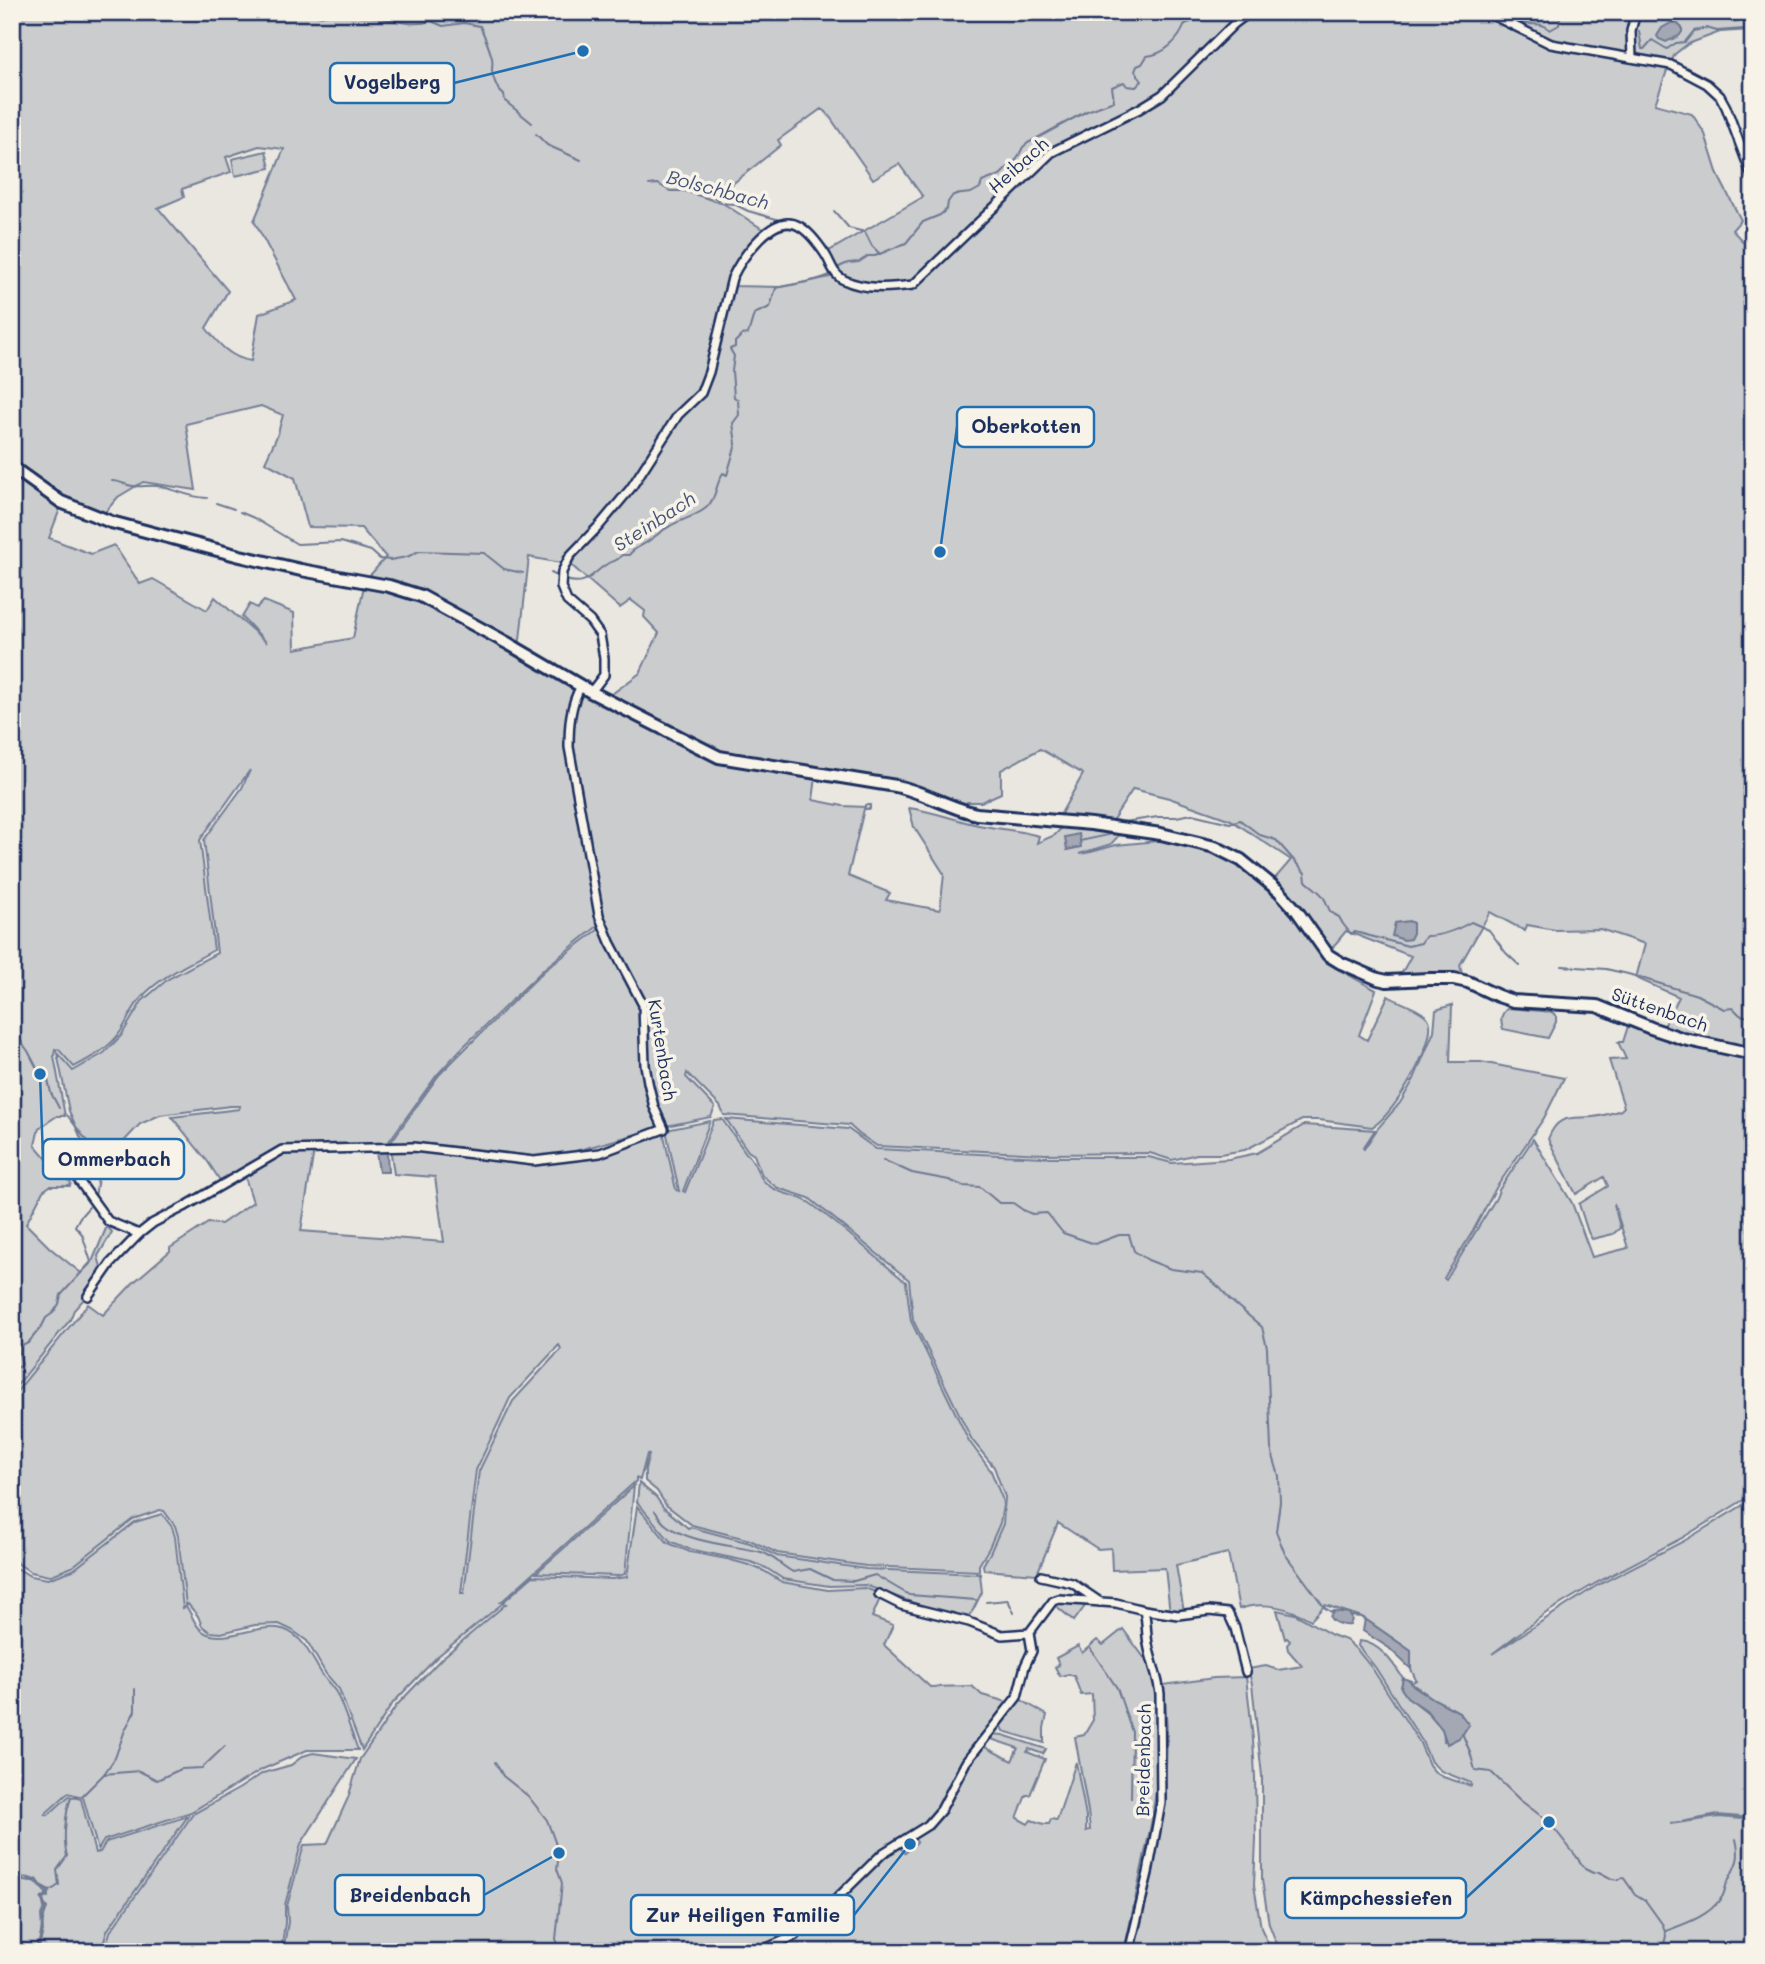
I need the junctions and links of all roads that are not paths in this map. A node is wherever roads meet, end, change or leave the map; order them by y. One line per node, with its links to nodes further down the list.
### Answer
1 (1250, 12): 7 (street, Heibach)
2 (1486, 12): 4 (street)
3 (1636, 12): 4 (street)
4 (1632, 58): 5 (street)
5 (1753, 179)
6 (12, 467): 7 (street)
7 (586, 689): 8 (street, Süttenbach); 10 (street, Kurtenbach)
8 (1753, 1054)
9 (79, 1174): 10 (street)
10 (139, 1234): 11 (street, Kurtenbach)
11 (88, 1296)
12 (1041, 1576): 14 (street)
13 (879, 1594): 16 (street)
14 (1100, 1602): 15 (street); 16 (street)
15 (1144, 1610): 17 (street); 19 (street, Breidenbach)
16 (1029, 1633): 18 (street)
17 (1246, 1672)
18 (758, 1952)
19 (1129, 1952)

